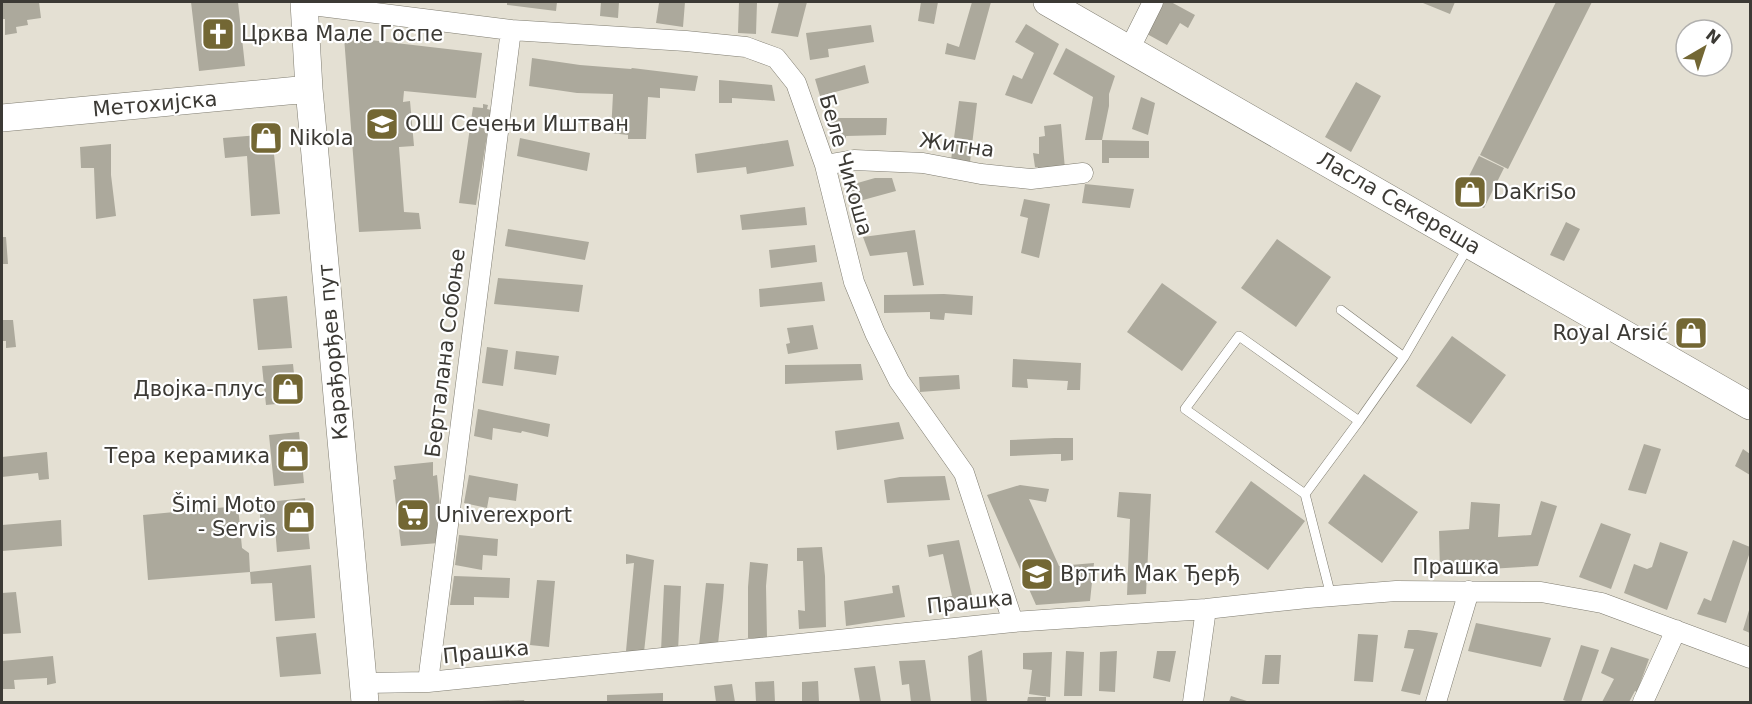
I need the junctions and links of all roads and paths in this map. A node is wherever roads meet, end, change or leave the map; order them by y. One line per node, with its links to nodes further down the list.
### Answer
1 (1047, 2): 5 (street, Ласла Секереша)
2 (1153, 2): 5 (street)
3 (304, 3): 4 (street, Беле Чикоша); 6 (street, Карађорђев пут)
4 (511, 30): 8 (street, Беле Чикоша); 22 (street, Берталана Собоње)
5 (1130, 48): 10 (street, Ласла Секереша)
6 (309, 89): 7 (street, Метохијска); 23 (street, Карађорђев пут)
7 (2, 118)
8 (825, 165): 9 (street, Житна); 19 (street, Беле Чикоша)
9 (1083, 173)
10 (1470, 244): 12 (lane); 13 (street, Ласла Секереша)
11 (1341, 310): 12 (lane)
12 (1404, 357): 14 (lane)
13 (1750, 406)
14 (1359, 421): 15 (lane); 15 (lane)
15 (1305, 494): 17 (lane)
16 (1469, 591): 17 (street, Прашка); 20 (street, Прашка); 25 (street)
17 (1331, 596): 18 (street, Прашка)
18 (1206, 609): 19 (street, Прашка); 24 (street)
19 (1013, 622): 22 (street, Прашка)
20 (1676, 630): 21 (street, Прашка); 26 (street)
21 (1750, 658)
22 (428, 682): 23 (street, Прашка)
23 (364, 693)
24 (1193, 702)
25 (1436, 702)
26 (1643, 702)

